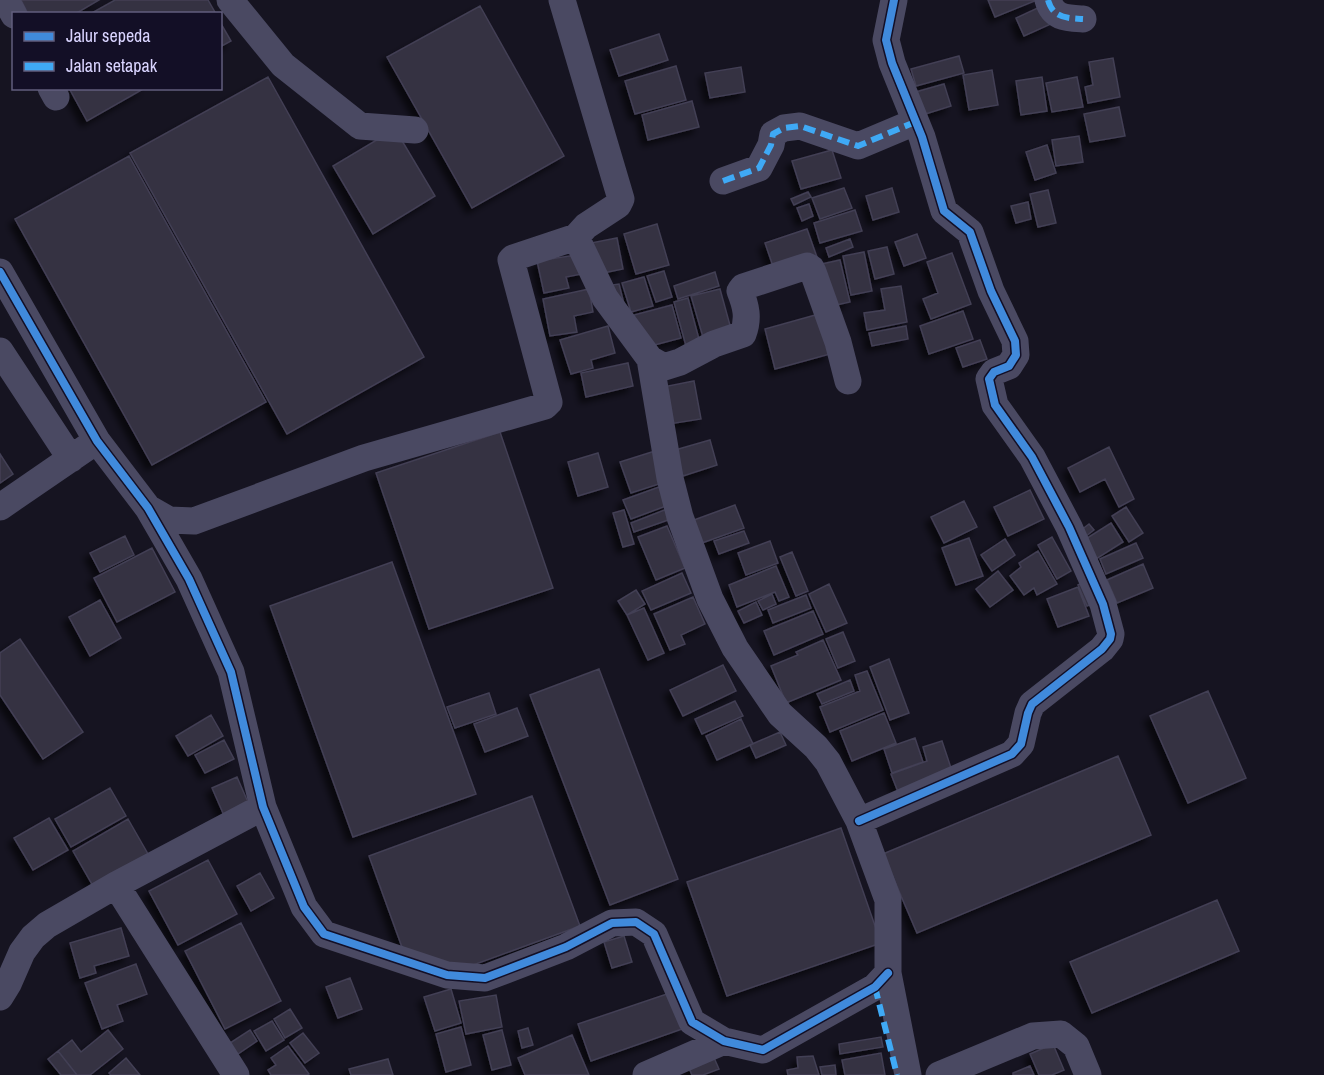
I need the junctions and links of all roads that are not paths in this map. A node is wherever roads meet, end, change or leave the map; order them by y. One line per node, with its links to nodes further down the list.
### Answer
1 (231, 0): 7 (street)
2 (562, 0): 9 (street)
3 (894, 0): 6 (street)
4 (1048, 0): 5 (street)
5 (1083, 19)
6 (915, 122): 8 (street); 19 (street)
7 (415, 130)
8 (723, 181)
9 (576, 237): 12 (street); 17 (street)
10 (0, 272): 14 (street)
11 (0, 351): 15 (street)
12 (650, 359): 13 (street); 19 (street)
13 (848, 381)
14 (97, 441): 15 (street); 17 (street)
15 (71, 459): 16 (street)
16 (0, 507)
17 (148, 508): 18 (street)
18 (263, 807): 20 (street); 23 (street)
19 (859, 821): 21 (street)
20 (116, 885): 22 (street); 24 (street)
21 (882, 980): 23 (street); 26 (street); 27 (street)
22 (0, 997)
23 (724, 1041): 25 (street)
24 (236, 1075)
25 (646, 1075)
26 (897, 1075)
27 (908, 1075)
28 (939, 1075): 29 (street)
29 (1088, 1075)

